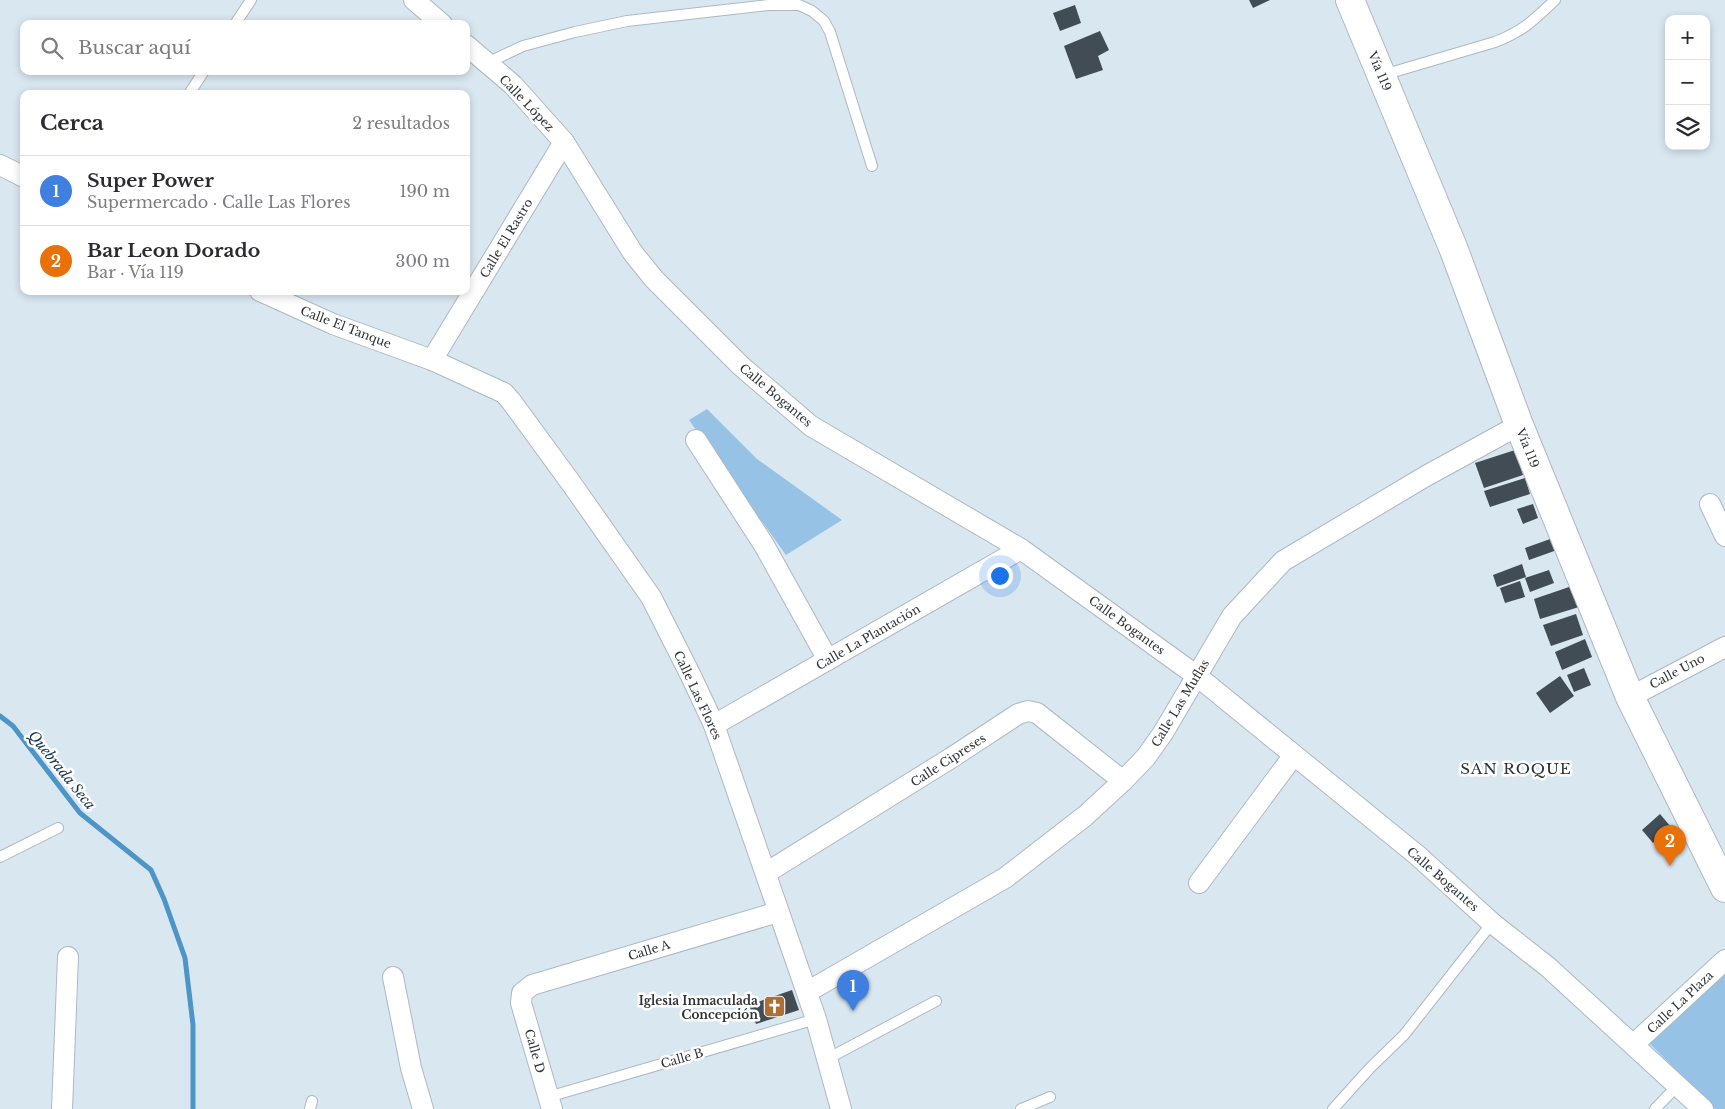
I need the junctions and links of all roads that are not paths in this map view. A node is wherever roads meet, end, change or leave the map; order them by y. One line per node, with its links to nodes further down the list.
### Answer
1 (251, 0): 5 (lane)
2 (414, 0): 6 (street)
3 (1350, 0): 10 (main road, Vía 119)
4 (1555, 0): 10 (lane)
5 (238, 20)
6 (437, 20)
7 (470, 48): 8 (street, Calle López)
8 (487, 62): 12 (street, Calle López); 14 (lane)
9 (201, 75): 11 (lane)
10 (1382, 75): 18 (main road, Vía 119)
11 (192, 90)
12 (564, 142): 17 (street, Calle El Rastro); 22 (street, Calle Bogantes)
13 (0, 165): 15 (street)
14 (872, 166)
15 (20, 175)
16 (269, 295): 17 (street, Calle El Tanque)
17 (432, 360): 27 (street, Calle Las Flores)
18 (1519, 425): 25 (street, Calle Las Muflas); 26 (main road, Vía 119)
19 (696, 440): 24 (street)
20 (1710, 504): 21 (street)
21 (1725, 536)
22 (1021, 549): 24 (street, Calle La Plantación); 25 (street, Calle Bogantes)
23 (1725, 647): 26 (street, Calle Uno)
24 (828, 660): 27 (street, Calle La Plantación)
25 (1197, 676): 28 (street, Calle Bogantes); 29 (street, Calle Las Muflas)
26 (1630, 697): 34 (main road, Vía 119)
27 (714, 725): 32 (street, Calle Las Flores)
28 (1294, 755): 33 (street); 36 (street, Calle Bogantes)
29 (1123, 781): 32 (street, Calle Cipreses); 40 (street, Calle Las Muflas)
30 (58, 828): 31 (lane)
31 (0, 857)
32 (766, 873): 35 (street, Calle Las Flores)
33 (1199, 883)
34 (1725, 888)
35 (778, 912): 40 (street, Calle Las Flores); 41 (street, Calle A)
36 (1492, 923): 44 (street, Calle Bogantes); 49 (lane)
37 (68, 957): 50 (street)
38 (1725, 960): 44 (street, Calle La Plaza)
39 (393, 978): 51 (street)
40 (807, 992): 43 (street, Calle Las Flores)
41 (522, 993): 48 (street, Calle D)
42 (936, 1001): 45 (lane)
43 (816, 1019): 45 (street, Calle Las Flores); 48 (lane, Calle B)
44 (1634, 1044): 46 (street, Calle Bogantes)
45 (827, 1059): 52 (street, Calle Las Flores)
46 (1678, 1085): 54 (lane); 55 (street, Calle Bogantes)
47 (1050, 1097): 53 (lane)
48 (550, 1103)
49 (1335, 1108)
50 (62, 1109)
51 (423, 1109)
52 (841, 1109)
53 (1020, 1109)
54 (1655, 1109)
55 (1703, 1109)

